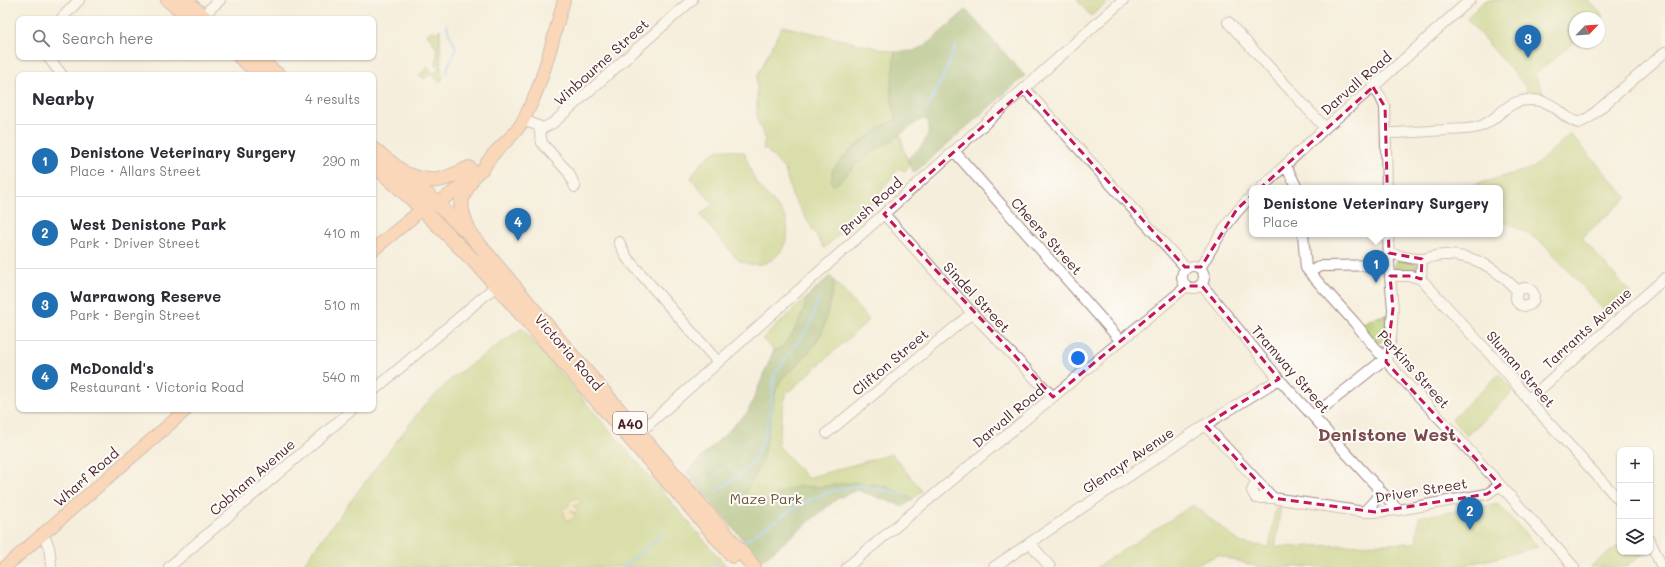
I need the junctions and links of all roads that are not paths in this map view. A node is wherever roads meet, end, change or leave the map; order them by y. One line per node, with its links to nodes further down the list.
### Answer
1 (79, 0): 10 (street)
2 (168, 0): 9 (highway)
3 (171, 0): 9 (highway)
4 (220, 0): 9 (street)
5 (564, 0): 21 (main road)
6 (692, 0): 22 (street, Winbourne Street)
7 (1123, 0): 20 (street, Brush Road)
8 (1470, 0): 19 (street, Darvall Road)
9 (194, 13)
10 (64, 16)
11 (1228, 22): 23 (street)
12 (1665, 52): 24 (street)
13 (50, 60): 16 (street)
14 (244, 60): 17 (highway)
15 (259, 60): 18 (highway)
16 (60, 72)
17 (259, 72)
18 (274, 72)
19 (1374, 87): 23 (street, Darvall Road); 24 (street)
20 (1025, 89): 26 (street, Brush Road); 45 (street)
21 (524, 120): 22 (street); 29 (main road)
22 (539, 127): 34 (street)
23 (1325, 128): 28 (street, Darvall Road)
24 (1386, 133): 33 (street)
25 (376, 151): 30 (highway, Victoria Road / A40)
26 (954, 151): 37 (street, Brush Road); 56 (street, Cheers Street)
27 (376, 166): 36 (highway, Victoria Road / A40)
28 (1286, 166): 31 (street, Darvall Road); 32 (street)
29 (472, 171): 30 (highway); 36 (main road); 38 (highway)
30 (403, 172): 36 (highway, Victoria Road / A40)
31 (1264, 185)
32 (1296, 185)
33 (1387, 185)
34 (575, 187)
35 (1249, 199): 46 (street)
36 (430, 204): 38 (highway, Victoria Road / A40); 42 (main road); 51 (highway, Victoria Road / A40)
37 (884, 214): 55 (street, Sindel Street); 58 (street, Brush Road)
38 (471, 235): 67 (highway, Victoria Road / A40)
39 (1302, 237): 48 (street, Perkins Street)
40 (1388, 237): 43 (street)
41 (619, 242): 58 (street)
42 (376, 248)
43 (1389, 254): 44 (street); 47 (street)
44 (1422, 258): 50 (street); 54 (street)
45 (1186, 268): 46 (street); 53 (street)
46 (1200, 268): 52 (street)
47 (1389, 271): 48 (street); 50 (street); 57 (street)
48 (1310, 272): 57 (street, Perkins Street)
49 (1665, 278): 62 (street, Tarrants Avenue)
50 (1421, 279): 62 (street, Sluman Street)
51 (497, 285): 60 (street); 80 (highway, Victoria Road / A40)
52 (1202, 285): 53 (street); 59 (street, Tramway Street)
53 (1187, 286): 56 (street, Darvall Road)
54 (1518, 291)
55 (972, 313): 61 (street, Sindel Street); 68 (street, Clifton Street)
56 (1120, 340): 61 (street, Darvall Road)
57 (1384, 360): 65 (street); 69 (street, Perkins Street)
58 (718, 362): 67 (street, Brush Road)
59 (1279, 379): 65 (street, Tramway Street); 66 (street, Glenayr Avenue)
60 (376, 388)
61 (1052, 398): 82 (street, Darvall Road)
62 (1528, 400): 71 (street, Sluman Street)
63 (184, 412): 74 (main road, Wharf Road)
64 (349, 412): 79 (street, Cobham Avenue)
65 (1313, 416): 70 (street, Tramway Street)
66 (1205, 425): 73 (street, Driver Street); 75 (street, Glenayr Avenue)
67 (639, 433): 81 (highway, Victoria Road / A40)
68 (827, 434)
69 (1500, 485): 72 (street, Driver Street); 85 (street, Perkins Street)
70 (1377, 486): 72 (street, Tramway Street); 73 (street)
71 (1617, 498)
72 (1398, 510): 73 (street, Driver Street)
73 (1364, 512)
74 (42, 535): 77 (main road, Wharf Road); 78 (street)
75 (1030, 543): 83 (street, Glenayr Avenue); 84 (street)
76 (1653, 548): 86 (street)
77 (5, 567)
78 (51, 567)
79 (169, 567)
80 (742, 567)
81 (754, 567)
82 (847, 567)
83 (994, 567)
84 (1050, 567)
85 (1574, 567)
86 (1662, 567)

